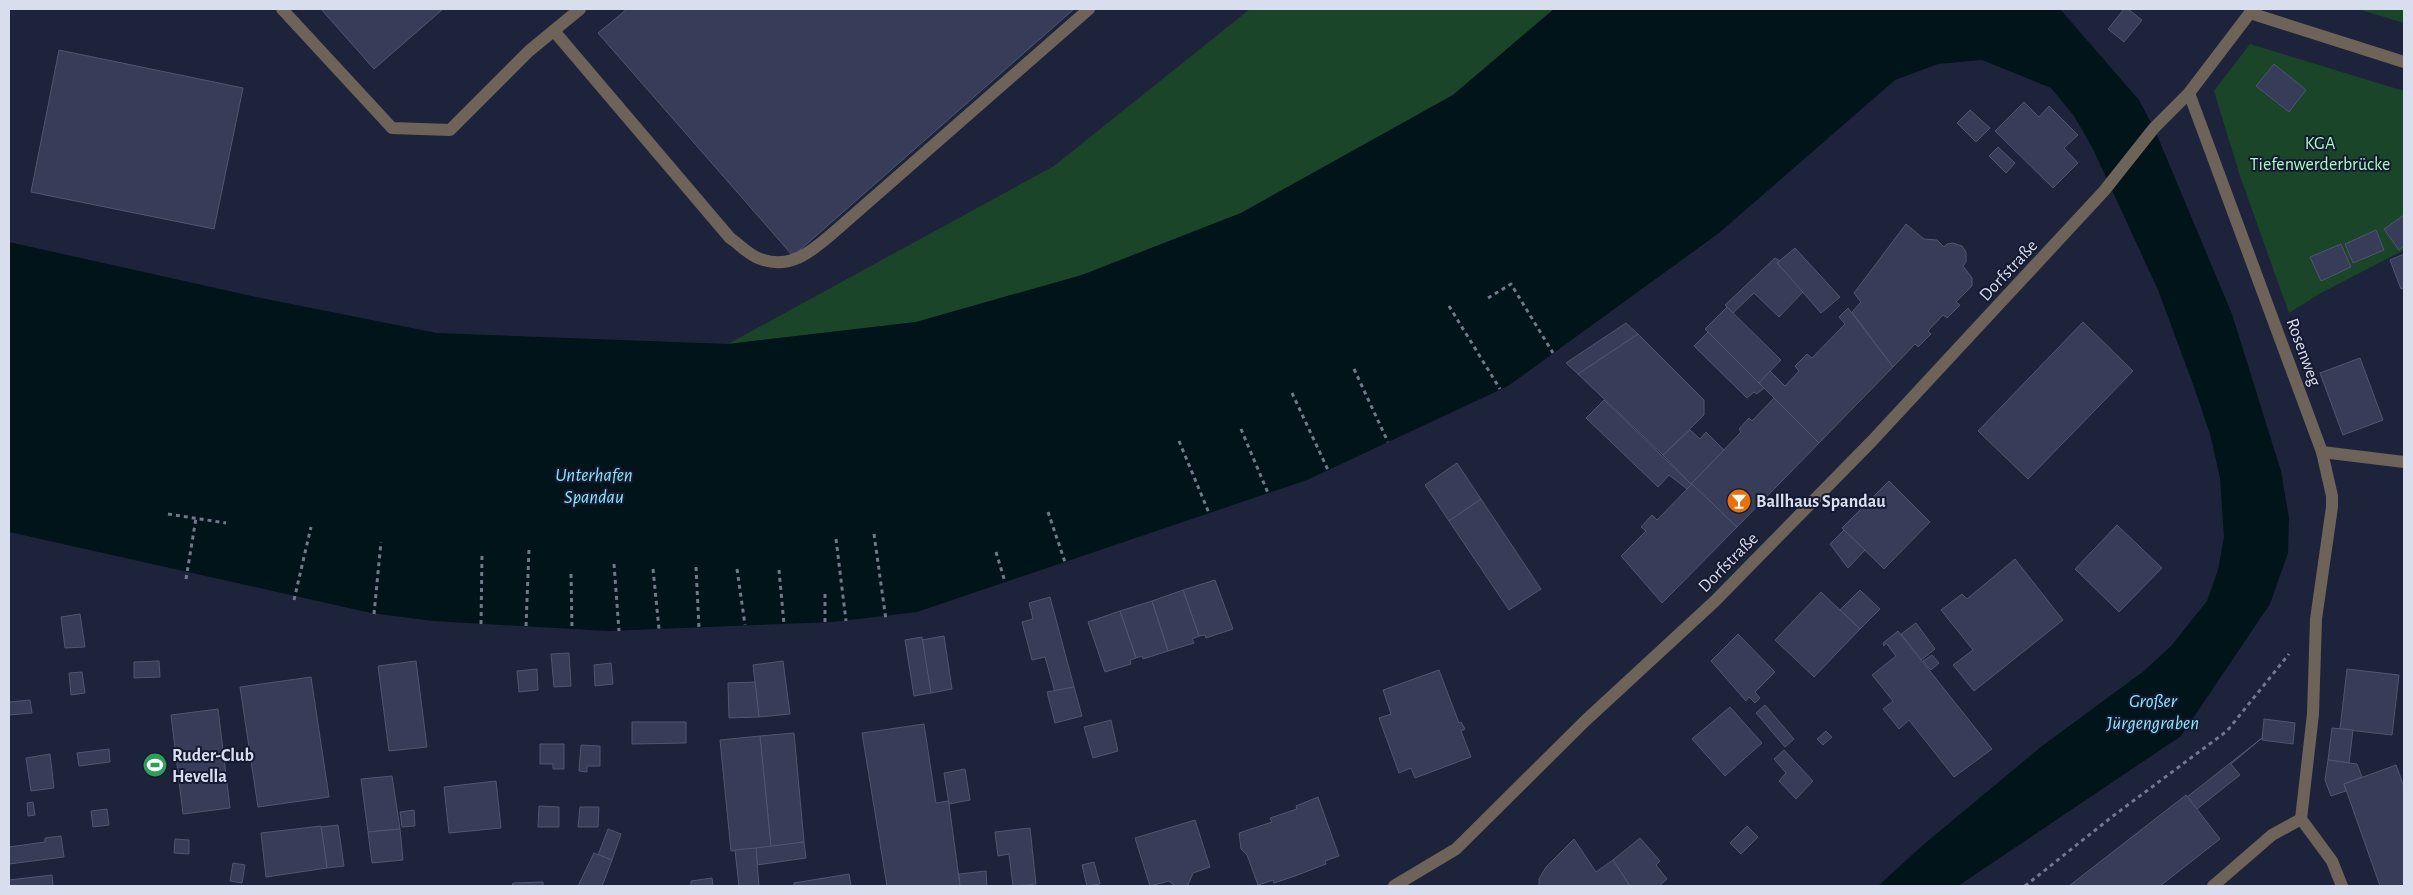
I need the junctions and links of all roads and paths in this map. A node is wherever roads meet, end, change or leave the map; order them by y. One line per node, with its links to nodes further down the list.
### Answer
1 (282, 9): 5 (street)
2 (580, 9): 5 (street)
3 (1089, 9): 5 (street)
4 (2251, 11): 6 (street); 7 (street, Dorfstraße)
5 (554, 31)
6 (2404, 62)
7 (2188, 93): 17 (street, Rosenweg); 58 (street, Dorfstraße)
8 (1488, 298): 10 (path)
9 (1449, 306): 12 (path)
10 (1552, 353)
11 (1354, 368): 16 (path)
12 (1500, 389)
13 (1292, 393): 19 (path)
14 (1241, 429): 20 (path)
15 (1179, 441): 22 (path)
16 (1388, 442)
17 (2322, 452): 18 (street); 56 (street, Rosenweg)
18 (2404, 462)
19 (1328, 470)
20 (1268, 493)
21 (1048, 512): 33 (path)
22 (1209, 513)
23 (168, 514): 24 (path)
24 (196, 518): 25 (path); 40 (path)
25 (226, 523)
26 (311, 527): 43 (path)
27 (874, 534): 45 (path)
28 (836, 539): 46 (path)
29 (381, 542): 44 (path)
30 (529, 549): 51 (path)
31 (996, 552): 41 (path)
32 (482, 554): 48 (path)
33 (1065, 562)
34 (614, 564): 55 (path)
35 (696, 567): 52 (path)
36 (654, 569): 54 (path)
37 (737, 569): 50 (path)
38 (779, 570): 49 (path)
39 (571, 574): 53 (path)
40 (186, 579)
41 (1005, 582)
42 (825, 590): 47 (path)
43 (294, 600)
44 (374, 614)
45 (886, 620)
46 (846, 621)
47 (824, 622)
48 (481, 624)
49 (784, 624)
50 (745, 625)
51 (526, 626)
52 (700, 628)
53 (572, 629)
54 (660, 629)
55 (619, 631)
56 (2316, 632): 57 (street, Rosenweg); 59 (path)
57 (2301, 819): 60 (street); 61 (street)
58 (1394, 886)
59 (2025, 886)
60 (2213, 886)
61 (2342, 886)

